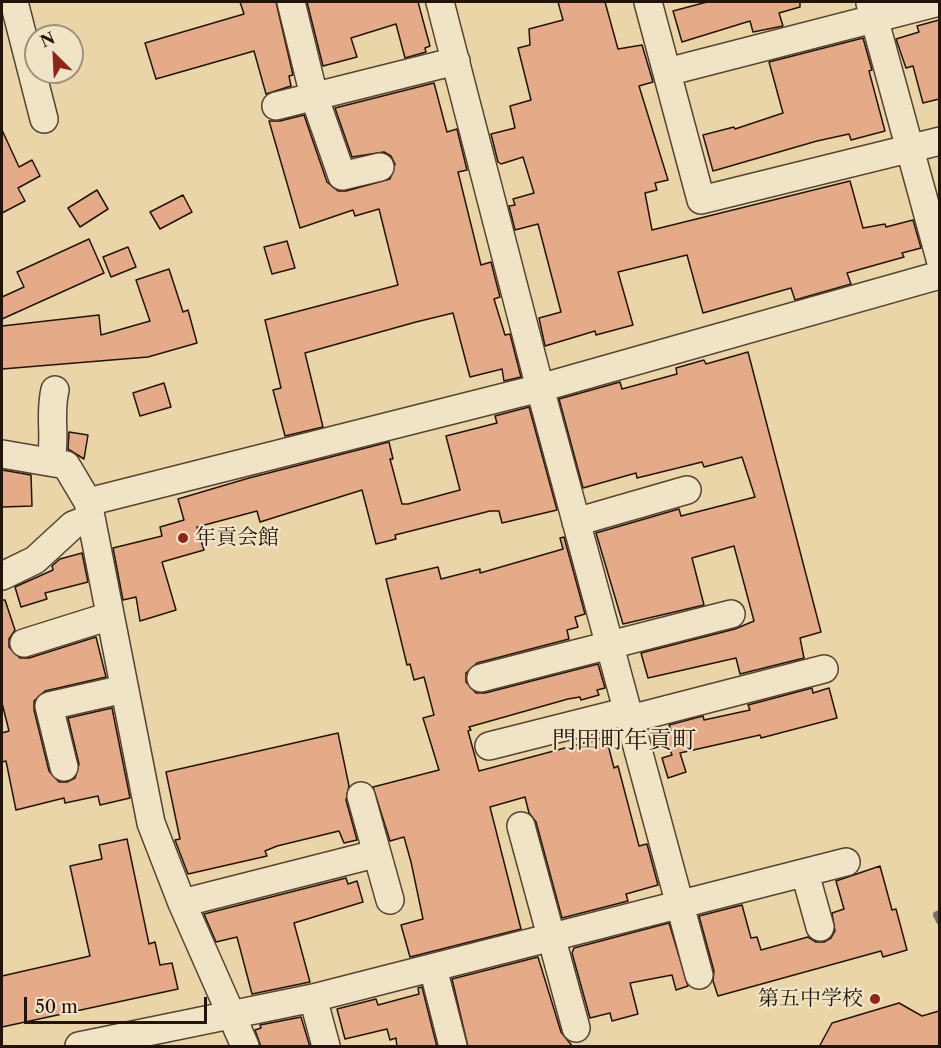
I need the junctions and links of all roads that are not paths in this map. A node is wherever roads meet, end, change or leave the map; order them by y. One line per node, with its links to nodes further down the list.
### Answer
1 (14, 2): 11 (street)
2 (291, 2): 9 (street)
3 (440, 2): 7 (street)
4 (648, 2): 8 (street)
5 (939, 2): 6 (street)
6 (872, 10): 8 (street); 13 (street)
7 (456, 62): 9 (street); 17 (street)
8 (667, 72): 13 (street)
9 (314, 96): 10 (street); 14 (street)
10 (276, 106)
11 (44, 118)
12 (939, 141): 13 (street)
13 (908, 150): 15 (street)
14 (380, 167)
15 (939, 259)
16 (939, 275): 17 (street)
17 (540, 388): 22 (street); 23 (street)
18 (55, 390): 20 (street)
19 (2, 454): 20 (street)
20 (51, 461): 22 (street)
21 (687, 490): 23 (street)
22 (89, 510): 24 (street); 26 (street)
23 (576, 522): 28 (street)
24 (2, 576)
25 (731, 614): 28 (street)
26 (110, 616): 27 (street); 31 (street)
27 (24, 643)
28 (610, 645): 30 (street); 32 (street)
29 (824, 669): 32 (street)
30 (481, 678)
31 (124, 689): 34 (street); 41 (street)
32 (629, 715): 33 (street); 42 (street)
33 (489, 746)
34 (64, 767)
35 (361, 796): 37 (street)
36 (521, 826): 44 (street)
37 (375, 854): 40 (street); 41 (street)
38 (846, 862): 39 (street)
39 (805, 873): 42 (street); 43 (street)
40 (390, 900)
41 (182, 903): 48 (street)
42 (681, 906): 44 (street); 46 (street)
43 (820, 927)
44 (552, 938): 45 (street); 49 (street)
45 (433, 968): 47 (street); 53 (street)
46 (699, 975)
47 (313, 998): 48 (street); 52 (street)
48 (230, 1016): 50 (street); 51 (street)
49 (576, 1028)
50 (79, 1047)
51 (245, 1047)
52 (326, 1047)
53 (453, 1047)

